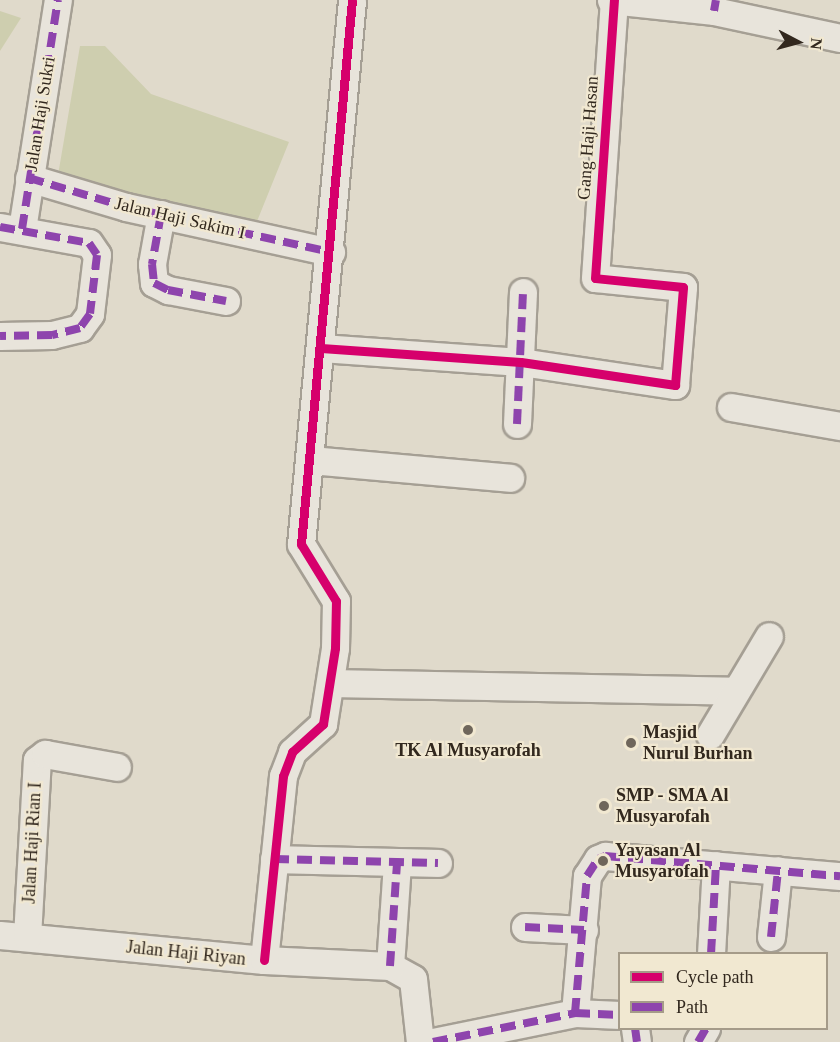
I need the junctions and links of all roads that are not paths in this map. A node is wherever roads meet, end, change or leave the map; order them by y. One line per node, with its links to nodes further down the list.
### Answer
1 (58, 0): 6 (street, Jalan Haji Sukri)
2 (352, 0): 9 (street)
3 (613, 0): 4 (street); 14 (street, Gang Haji Hasan)
4 (715, 5): 5 (street)
5 (840, 38)
6 (29, 178): 7 (street, Jalan Haji Sakim I); 8 (street, Jalan Haji Sukri)
7 (161, 214): 9 (street, Jalan Haji Sakim I); 11 (street)
8 (11, 228): 12 (street)
9 (331, 252): 13 (street)
10 (523, 292): 14 (street)
11 (226, 301)
12 (0, 336)
13 (321, 348): 14 (street); 18 (street)
14 (521, 362): 16 (street)
15 (730, 407): 17 (street)
16 (517, 424)
17 (840, 426)
18 (310, 460): 19 (street); 21 (street)
19 (510, 478)
20 (769, 636): 22 (street)
21 (330, 683): 22 (street); 25 (street)
22 (734, 691): 23 (street)
23 (710, 735)
24 (117, 767): 34 (street, Jalan Haji Rian I)
25 (274, 859): 26 (street); 37 (street)
26 (397, 863): 27 (street); 38 (street)
27 (438, 863)
28 (716, 864): 29 (street); 32 (street); 36 (street)
29 (778, 870): 30 (street); 35 (street)
30 (840, 876)
31 (525, 927): 32 (street)
32 (584, 930): 39 (street)
33 (0, 934): 34 (street, Jalan Haji Riyan)
34 (27, 937): 37 (street, Jalan Haji Riyan)
35 (771, 937)
36 (711, 952)
37 (264, 960): 38 (street, Jalan Haji Riyan)
38 (390, 966): 41 (street)
39 (575, 1013): 40 (street); 42 (street)
40 (618, 1015)
41 (420, 1042)
42 (433, 1042)

